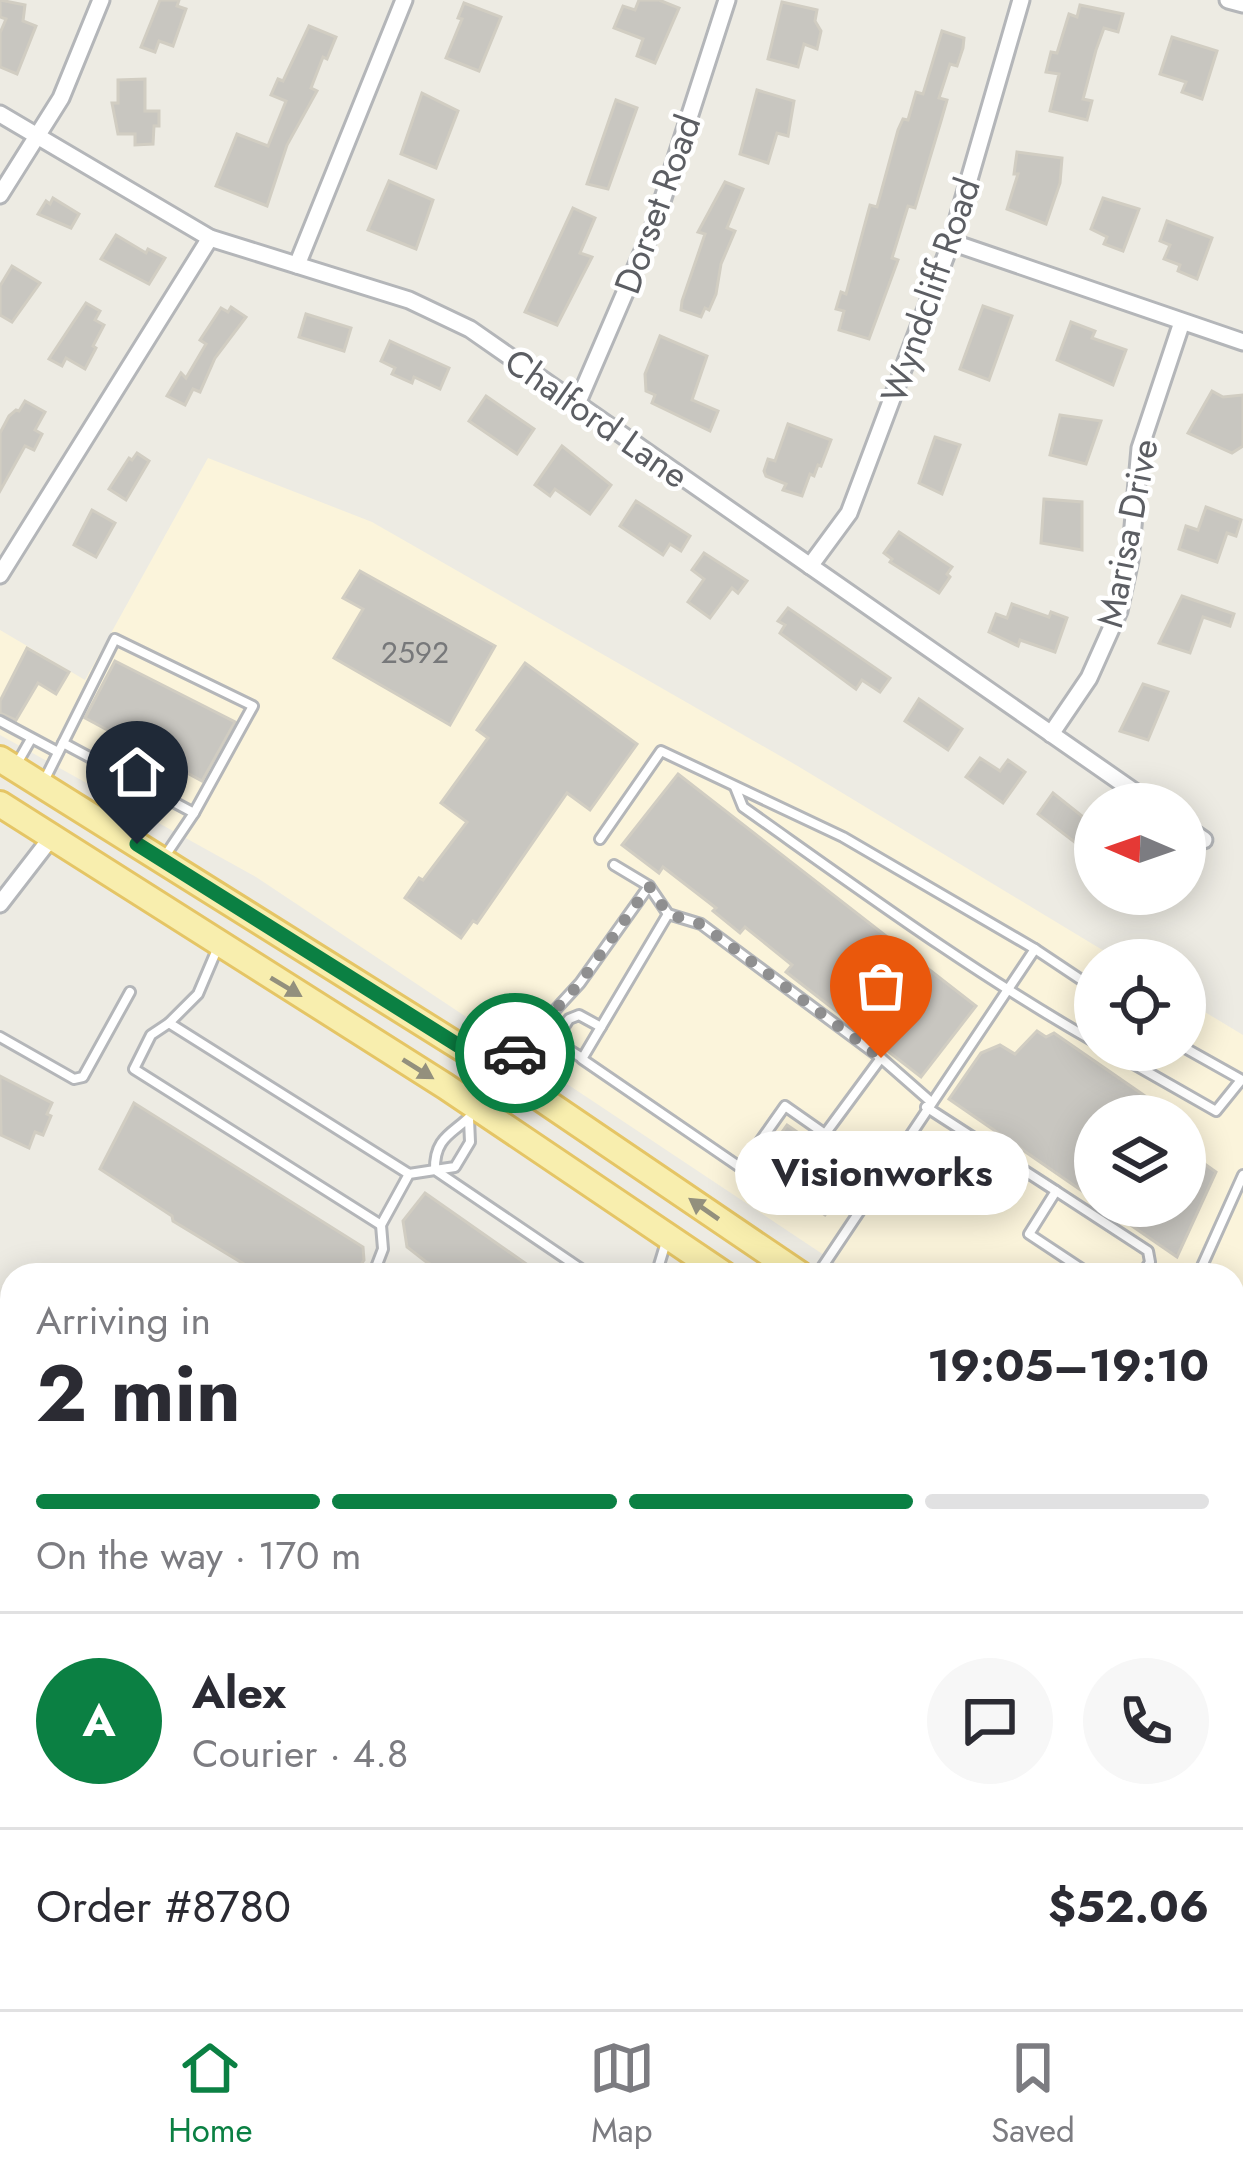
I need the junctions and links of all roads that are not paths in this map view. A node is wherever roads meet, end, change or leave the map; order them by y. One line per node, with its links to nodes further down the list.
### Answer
1 (101, 0): 8 (street)
2 (404, 0): 12 (street)
3 (727, 0): 15 (street, Dorset Road)
4 (1021, 0): 11 (street, Wyndcliff Road)
5 (1228, 0): 6 (street)
6 (1243, 4)
7 (0, 114): 8 (street, Chalford Lane)
8 (37, 136): 9 (street); 10 (street, Chalford Lane)
9 (0, 195)
10 (210, 238): 12 (street, Chalford Lane); 17 (street)
11 (951, 242): 13 (street); 16 (street, Wyndcliff Road)
12 (297, 265): 15 (street, Chalford Lane)
13 (1182, 322): 14 (street); 19 (street, Marisa Drive)
14 (1243, 342)
15 (577, 404): 16 (street, Chalford Lane)
16 (810, 566): 19 (street, Chalford Lane)
17 (0, 575)
18 (0, 721): 20 (lane)
19 (1051, 734): 23 (street, Chalford Lane)
20 (31, 739): 21 (lane); 22 (lane)
21 (61, 748): 24 (lane); 27 (lane); 27 (lane)
22 (7, 764): 24 (main road)
23 (1122, 783)
24 (42, 785): 30 (main road)
25 (734, 786): 29 (lane); 36 (lane); 38 (lane)
26 (0, 804): 28 (main road)
27 (194, 813): 30 (lane)
28 (51, 838): 33 (street); 35 (main road)
29 (600, 838)
30 (162, 860): 47 (main road)
31 (614, 865): 32 (lane)
32 (649, 886): 34 (lane); 47 (lane)
33 (0, 904)
34 (668, 914): 41 (lane); 44 (lane)
35 (218, 946): 40 (lane); 51 (main road, one-way to 51)
36 (1035, 949): 37 (lane); 38 (lane)
37 (1074, 975)
38 (1005, 991): 42 (lane); 50 (lane)
39 (130, 992): 43 (lane)
40 (169, 1023): 54 (lane); 58 (lane)
41 (601, 1027): 45 (lane); 45 (lane)
42 (1074, 1030)
43 (0, 1037)
44 (881, 1058): 50 (lane); 52 (lane)
45 (582, 1059): 52 (lane)
46 (1206, 1060): 49 (lane)
47 (499, 1071): 51 (street); 64 (main road, one-way to 47)
48 (1146, 1071): 49 (lane)
49 (1242, 1080)
50 (928, 1104): 56 (lane); 65 (lane)
51 (473, 1113): 53 (lane); 53 (lane); 59 (main road)
52 (742, 1167): 57 (lane)
53 (435, 1170): 54 (lane); 61 (lane)
54 (409, 1174): 58 (lane)
55 (1243, 1175): 68 (lane)
56 (1056, 1191): 66 (lane); 67 (lane)
57 (784, 1198)
58 (381, 1225): 60 (lane)
59 (668, 1235): 62 (lane); 63 (main road)
60 (378, 1263)
61 (572, 1263)
62 (660, 1263)
63 (708, 1263)
64 (782, 1263)
65 (825, 1263)
66 (1073, 1263)
67 (1149, 1263)
68 (1203, 1263)

